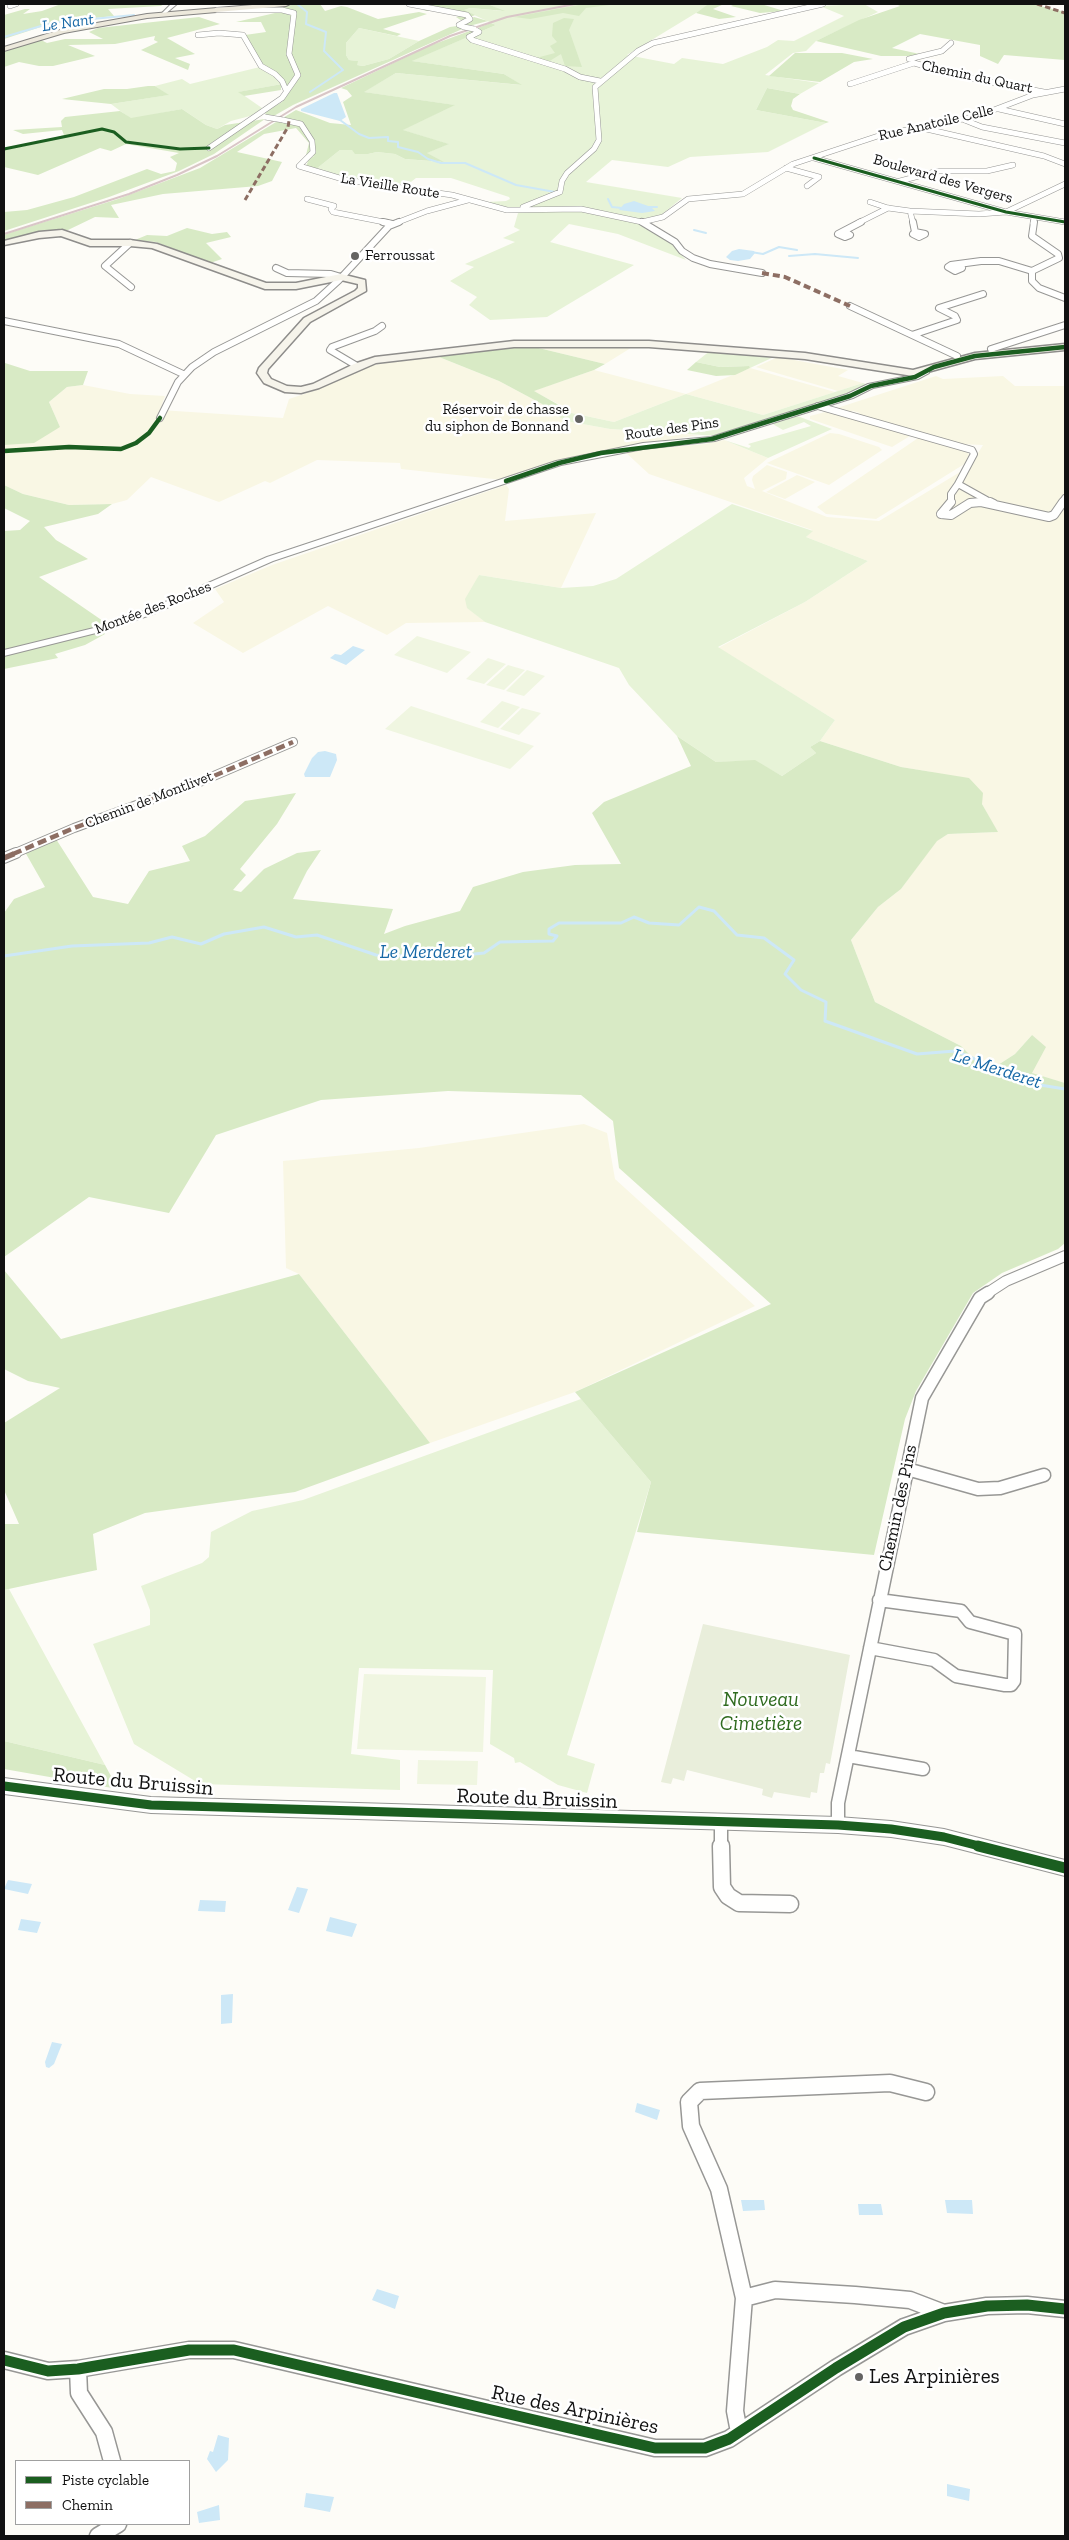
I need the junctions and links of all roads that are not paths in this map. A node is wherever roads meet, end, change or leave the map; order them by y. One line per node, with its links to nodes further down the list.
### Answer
1 (16, 4): 6 (street)
2 (171, 4): 8 (street)
3 (286, 4): 7 (main road)
4 (409, 4): 13 (street, bridge)
5 (822, 4): 13 (street)
6 (10, 6)
7 (217, 10): 8 (main road); 16 (street)
8 (162, 14): 11 (main road)
9 (198, 35): 16 (street)
10 (952, 42): 12 (street)
11 (4, 48)
12 (914, 63): 14 (street, Chemin du Quart); 17 (street, Chemin du Quart)
13 (600, 82): 36 (street)
14 (850, 84)
15 (1065, 89): 17 (street, Rue Anatoile Celle)
16 (286, 90): 19 (street)
17 (1047, 92): 18 (street, Rue Anatoile Celle)
18 (999, 109): 20 (street, Rue Anatoile Celle); 21 (street)
19 (259, 116): 24 (street); 33 (street, La Vieille Route, bridge)
20 (962, 119): 22 (street, Rue Anatoile Celle); 23 (street)
21 (1065, 124)
22 (917, 127): 25 (street, Rue Anatoile Celle); 26 (street)
23 (1065, 144)
24 (210, 148)
25 (814, 158): 28 (street, Rue Anatoile Celle); 29 (street, Boulevard des Vergers)
26 (1065, 164)
27 (1012, 165): 29 (street)
28 (786, 168): 31 (street); 40 (street, Rue Anatoile Celle)
29 (900, 181): 38 (street, Boulevard des Vergers)
30 (1065, 184): 38 (street)
31 (807, 186)
32 (307, 199): 42 (street)
33 (468, 200): 36 (street, La Vieille Route); 42 (street)
34 (870, 202): 35 (street)
35 (888, 208): 37 (street); 43 (street)
36 (517, 210): 40 (street, La Vieille Route)
37 (910, 211): 38 (street); 44 (street)
38 (1006, 212): 39 (street, Boulevard des Vergers)
39 (1034, 218): 41 (street, Boulevard des Vergers); 49 (street)
40 (642, 222): 50 (street, La Vieille Route)
41 (1065, 222)
42 (392, 224): 51 (street)
43 (845, 232)
44 (915, 232)
45 (4, 243): 46 (main road)
46 (130, 243): 51 (main road); 52 (street)
47 (956, 265): 49 (street)
48 (276, 268): 51 (street)
49 (1032, 270): 54 (street)
50 (762, 273)
51 (341, 277): 63 (main road); 64 (street)
52 (130, 287)
53 (983, 294): 59 (street)
54 (1065, 298)
55 (850, 306): 59 (street)
56 (4, 321): 64 (street)
57 (1065, 325): 61 (street)
58 (382, 326): 63 (street)
59 (912, 335): 62 (street)
60 (1065, 347): 61 (main road)
61 (993, 354): 62 (main road)
62 (959, 357): 65 (main road)
63 (357, 366): 65 (main road)
64 (184, 374): 67 (street)
65 (913, 376): 66 (street, Route des Pins)
66 (818, 406): 68 (street); 71 (street, Route des Pins)
67 (160, 418)
68 (958, 484): 70 (street); 70 (street)
69 (1065, 498): 70 (street)
70 (994, 504)
71 (270, 560): 72 (street, Montée des Roches)
72 (4, 653)
73 (293, 742): 74 (street, Chemin de Montlivet)
74 (4, 858)
75 (1065, 1256): 76 (street, Chemin des Pins)
76 (907, 1469): 77 (street); 78 (street, Chemin des Pins)
77 (1044, 1475)
78 (879, 1600): 79 (street, Chemin des Pins); 79 (street)
79 (870, 1648): 80 (street, Chemin des Pins)
80 (848, 1756): 81 (street); 84 (street, Chemin des Pins)
81 (923, 1769)
82 (4, 1786): 83 (street, Route du Bruissin)
83 (721, 1822): 84 (street, Route du Bruissin); 86 (street)
84 (838, 1825): 85 (street, Route du Bruissin)
85 (1065, 1868)
86 (790, 1904)
87 (926, 2092): 88 (street)
88 (744, 2298): 90 (street); 93 (street)
89 (1065, 2309): 90 (street, Rue des Arpinières)
90 (944, 2313): 93 (street, Rue des Arpinières)
91 (4, 2360): 92 (street, Rue des Arpinières)
92 (78, 2369): 93 (street, Rue des Arpinières); 94 (street)
93 (739, 2432)
94 (112, 2460)
95 (116, 2525): 96 (street)
96 (98, 2536)

